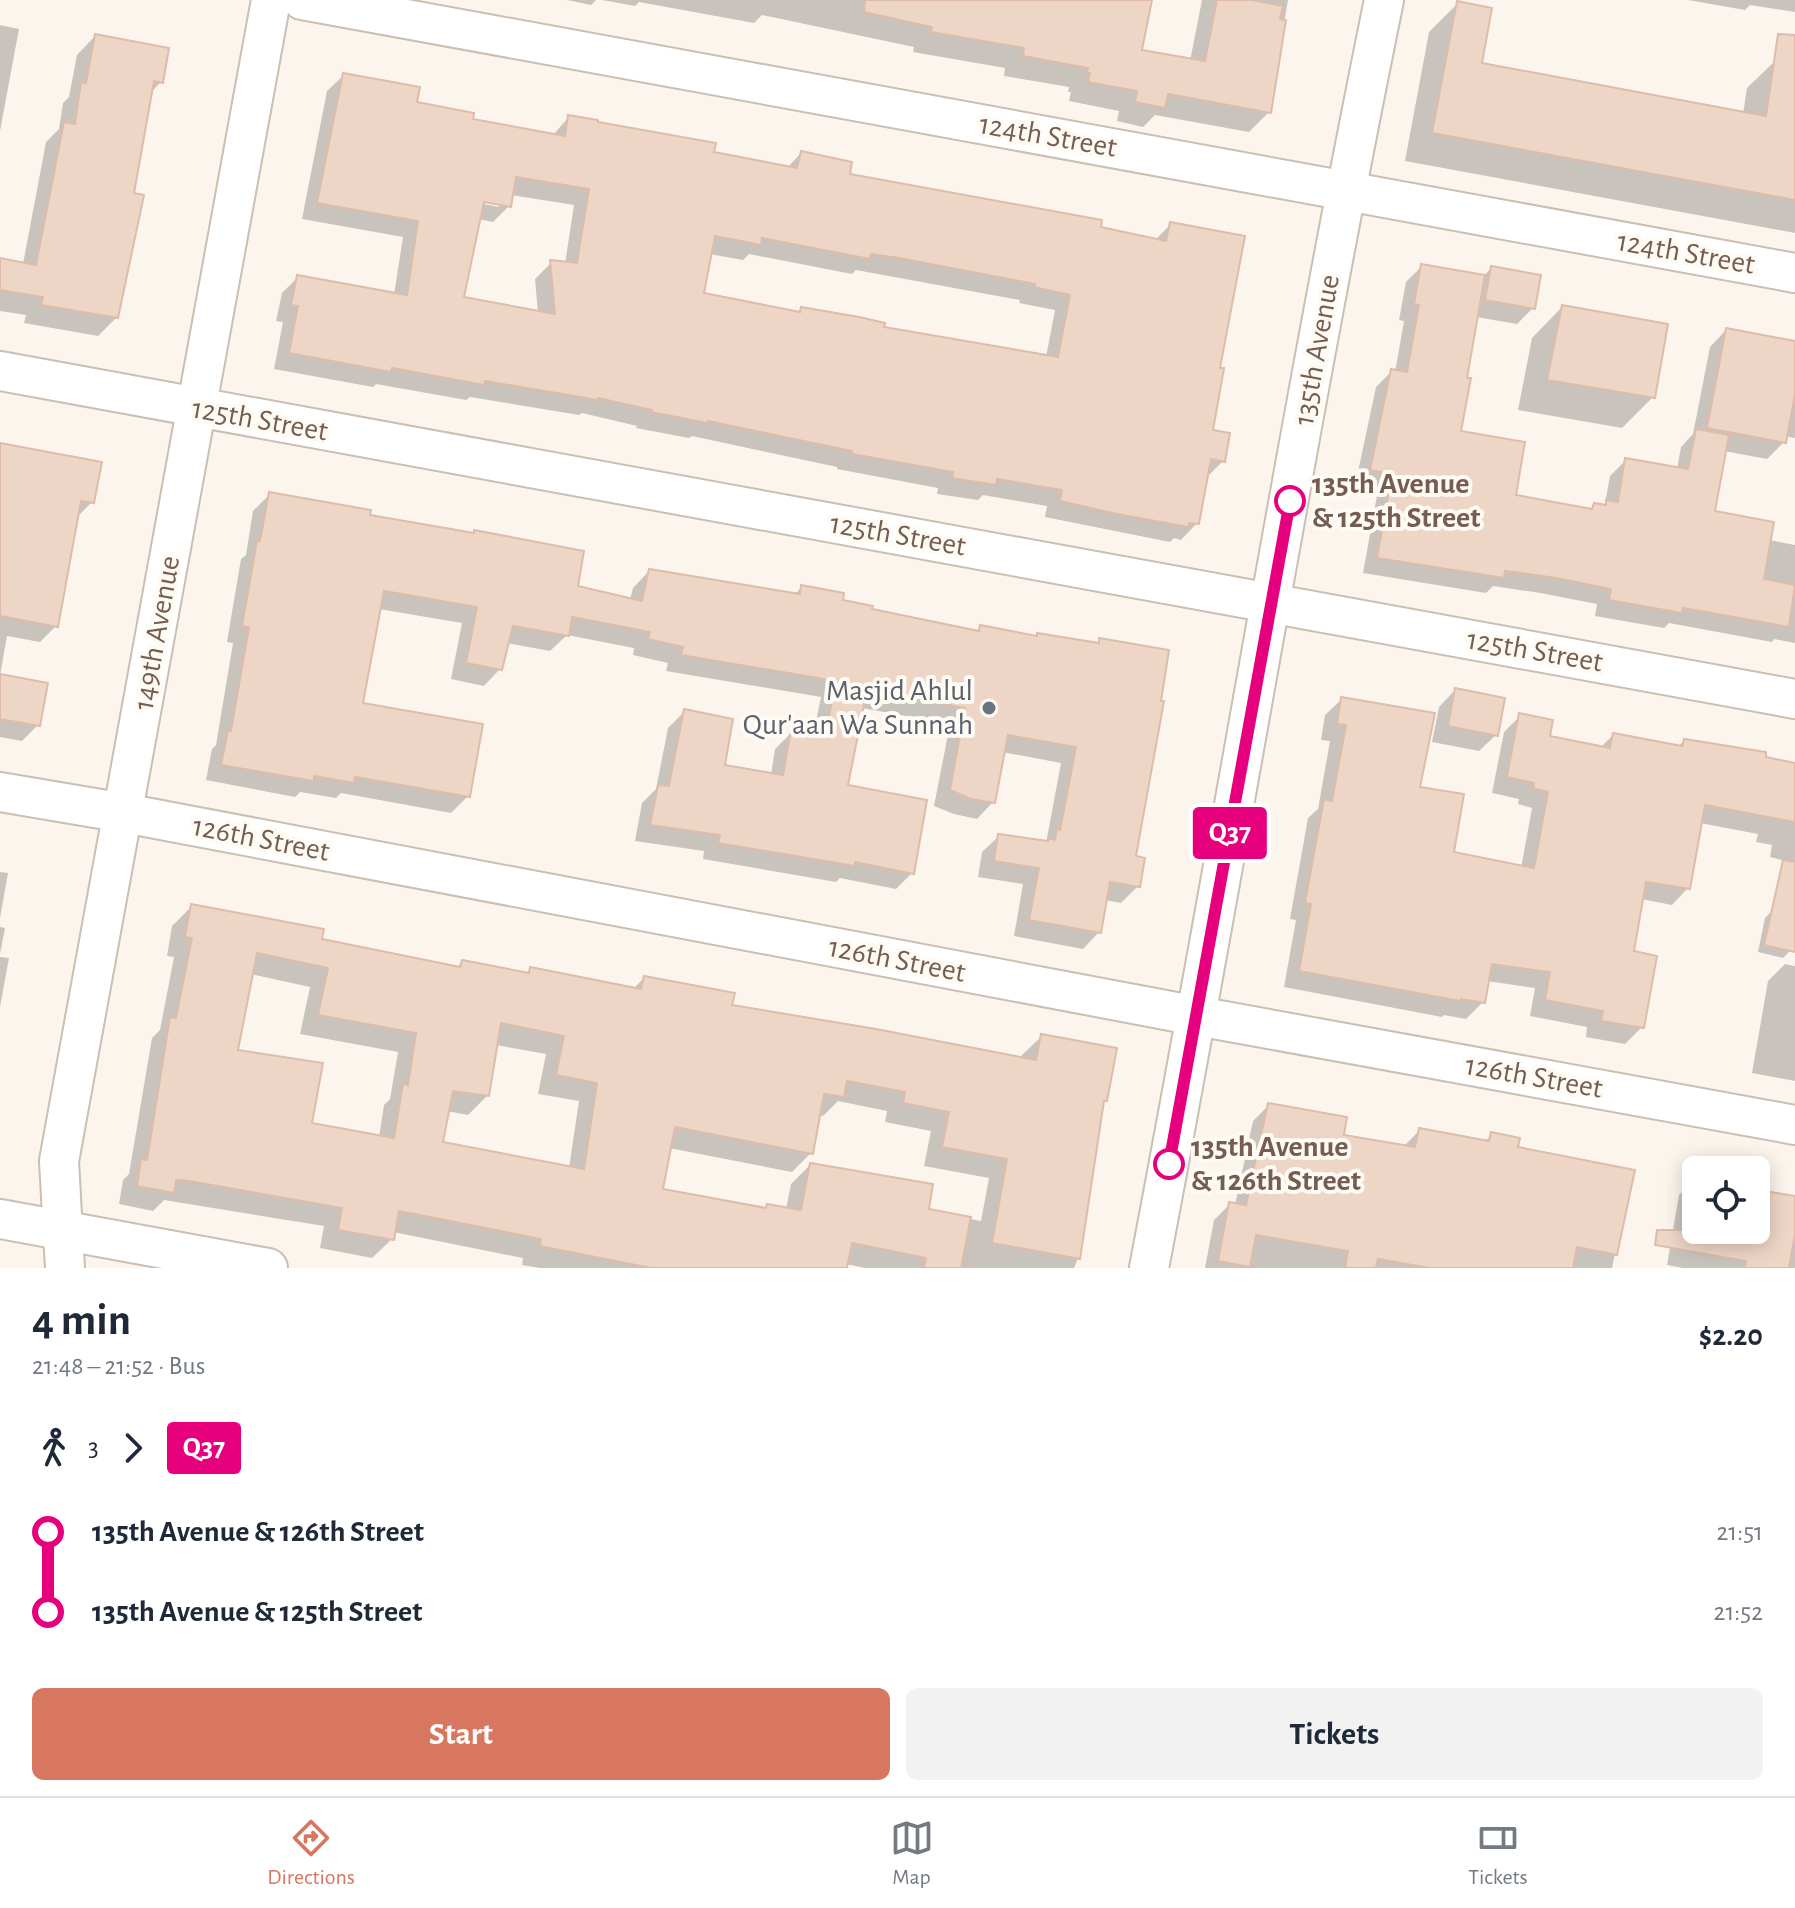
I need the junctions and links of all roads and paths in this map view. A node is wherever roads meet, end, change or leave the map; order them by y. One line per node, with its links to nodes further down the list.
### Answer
1 (271, 0): 7 (street, 149th Avenue)
2 (302, 0): 4 (street, 124th Street)
3 (1384, 0): 4 (street, 135th Avenue)
4 (1345, 191): 5 (street, 124th Street); 8 (street, 135th Avenue)
5 (1795, 273)
6 (0, 371): 7 (street, 125th Street)
7 (197, 408): 8 (street, 125th Street); 11 (street, 149th Avenue)
8 (1272, 603): 9 (street, 125th Street); 12 (street, 135th Avenue)
9 (1795, 699)
10 (0, 792): 11 (street, 126th Street)
11 (124, 813): 12 (street, 126th Street); 15 (street, 149th Avenue)
12 (1197, 1016): 13 (street, 126th Street); 18 (street, 135th Avenue)
13 (1795, 1125)
14 (0, 1219): 15 (street)
15 (63, 1229): 16 (street, 149th Avenue); 17 (street)
16 (65, 1268)
17 (268, 1268)
18 (1149, 1268)

